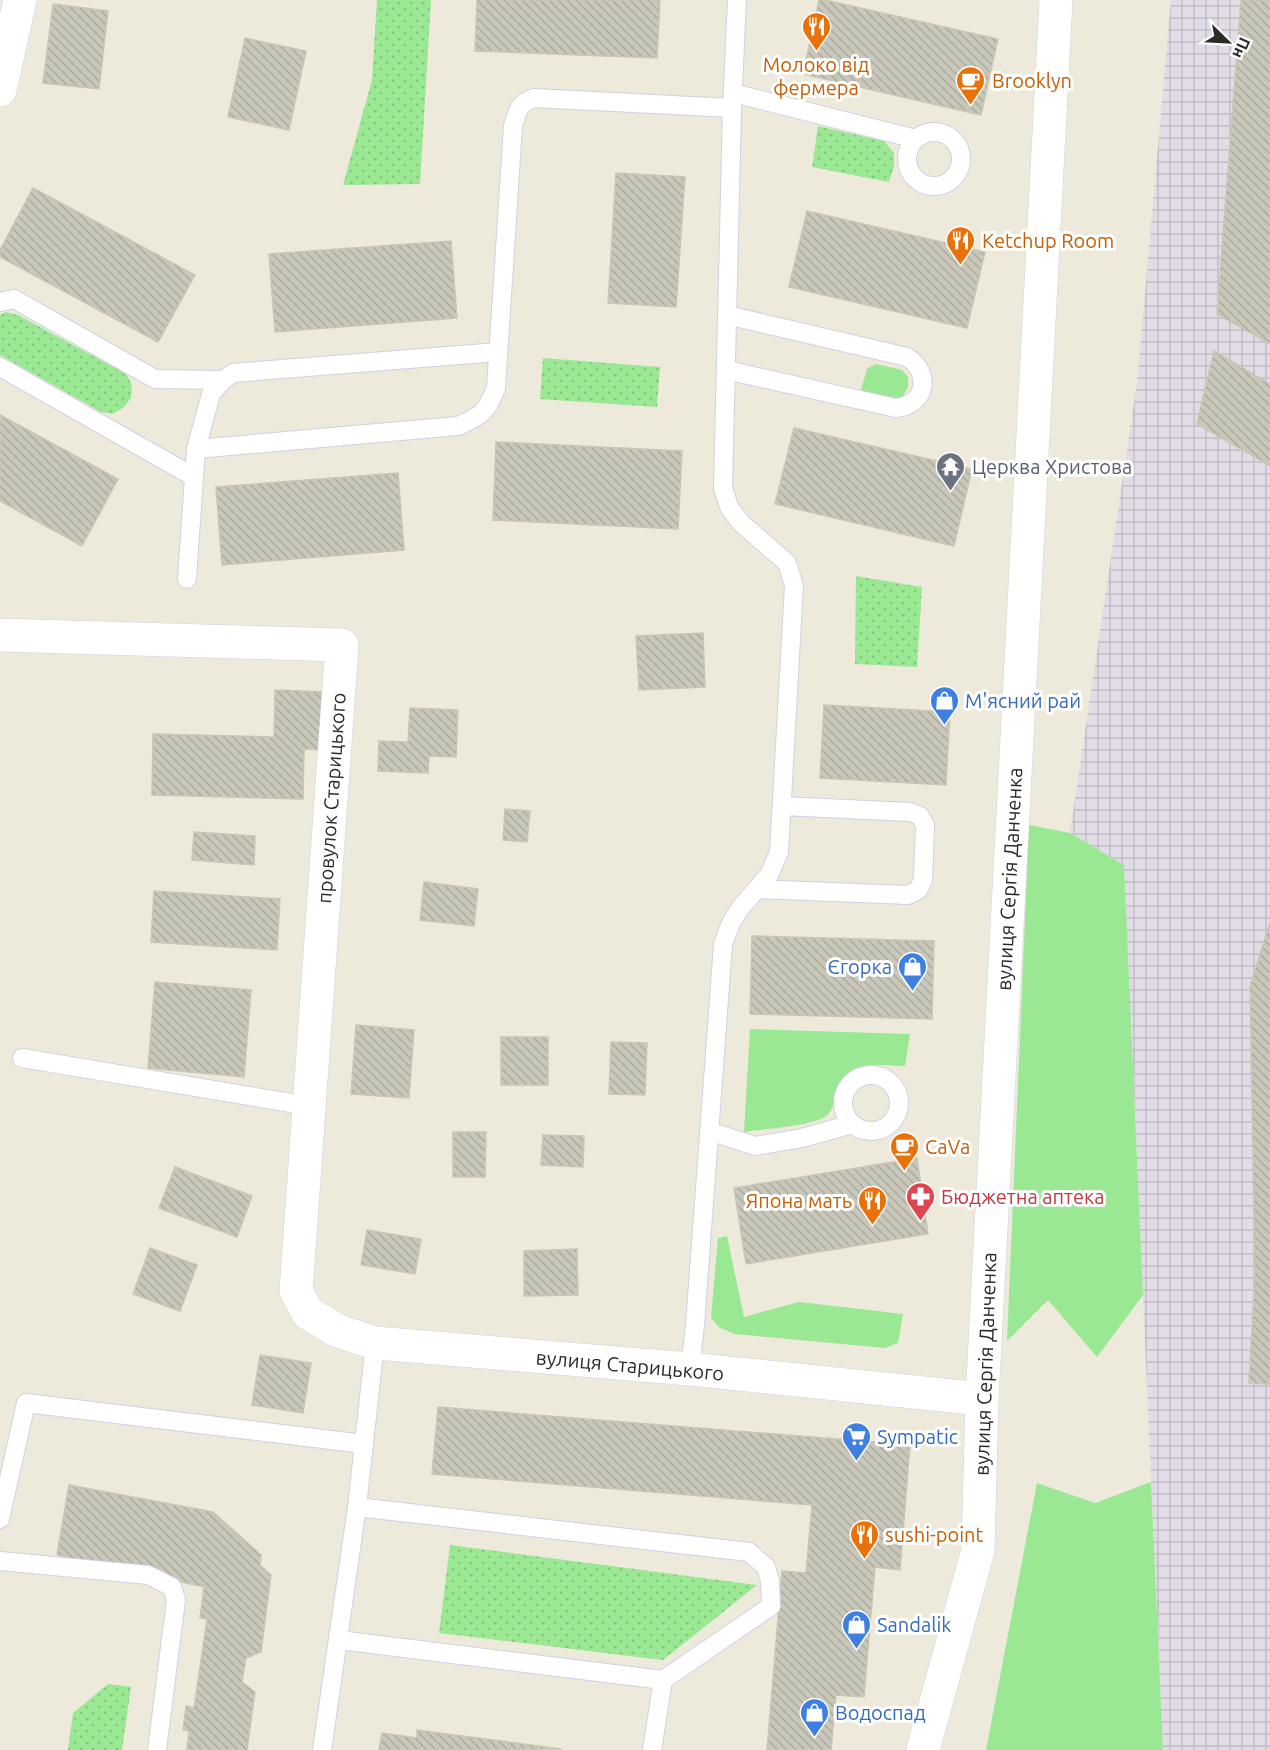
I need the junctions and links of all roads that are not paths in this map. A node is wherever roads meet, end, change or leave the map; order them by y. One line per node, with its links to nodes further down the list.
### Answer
1 (20, 0): 4 (street)
2 (737, 0): 5 (lane)
3 (1056, 0): 26 (street, вулиця Сергія Данченка)
4 (0, 90)
5 (733, 100): 6 (lane); 8 (lane); 9 (lane)
6 (916, 139)
7 (0, 302): 12 (lane)
8 (727, 315): 11 (lane); 11 (lane)
9 (498, 352): 12 (lane); 13 (lane)
10 (0, 367): 14 (lane)
11 (726, 369): 17 (lane)
12 (223, 380): 13 (lane)
13 (196, 449): 14 (lane)
14 (194, 477): 15 (lane)
15 (187, 579)
16 (0, 635): 20 (street, провулок Старицького)
17 (782, 806): 18 (lane); 18 (lane)
18 (758, 889): 22 (lane)
19 (22, 1058): 20 (lane)
20 (309, 1106): 23 (street, провулок Старицького)
21 (852, 1124): 22 (lane)
22 (709, 1131): 25 (lane)
23 (296, 1292): 24 (street, вулиця Старицького)
24 (375, 1343): 25 (street, вулиця Старицького); 27 (lane)
25 (690, 1369): 26 (street, вулиця Старицького)
26 (982, 1399): 36 (street, вулиця Сергія Данченка)
27 (364, 1444): 28 (lane); 29 (lane)
28 (357, 1507): 31 (lane); 32 (lane)
29 (0, 1519)
30 (0, 1561): 33 (lane)
31 (339, 1640): 32 (lane); 34 (lane)
32 (663, 1680): 35 (lane)
33 (157, 1750)
34 (322, 1750)
35 (652, 1750)
36 (923, 1750)

